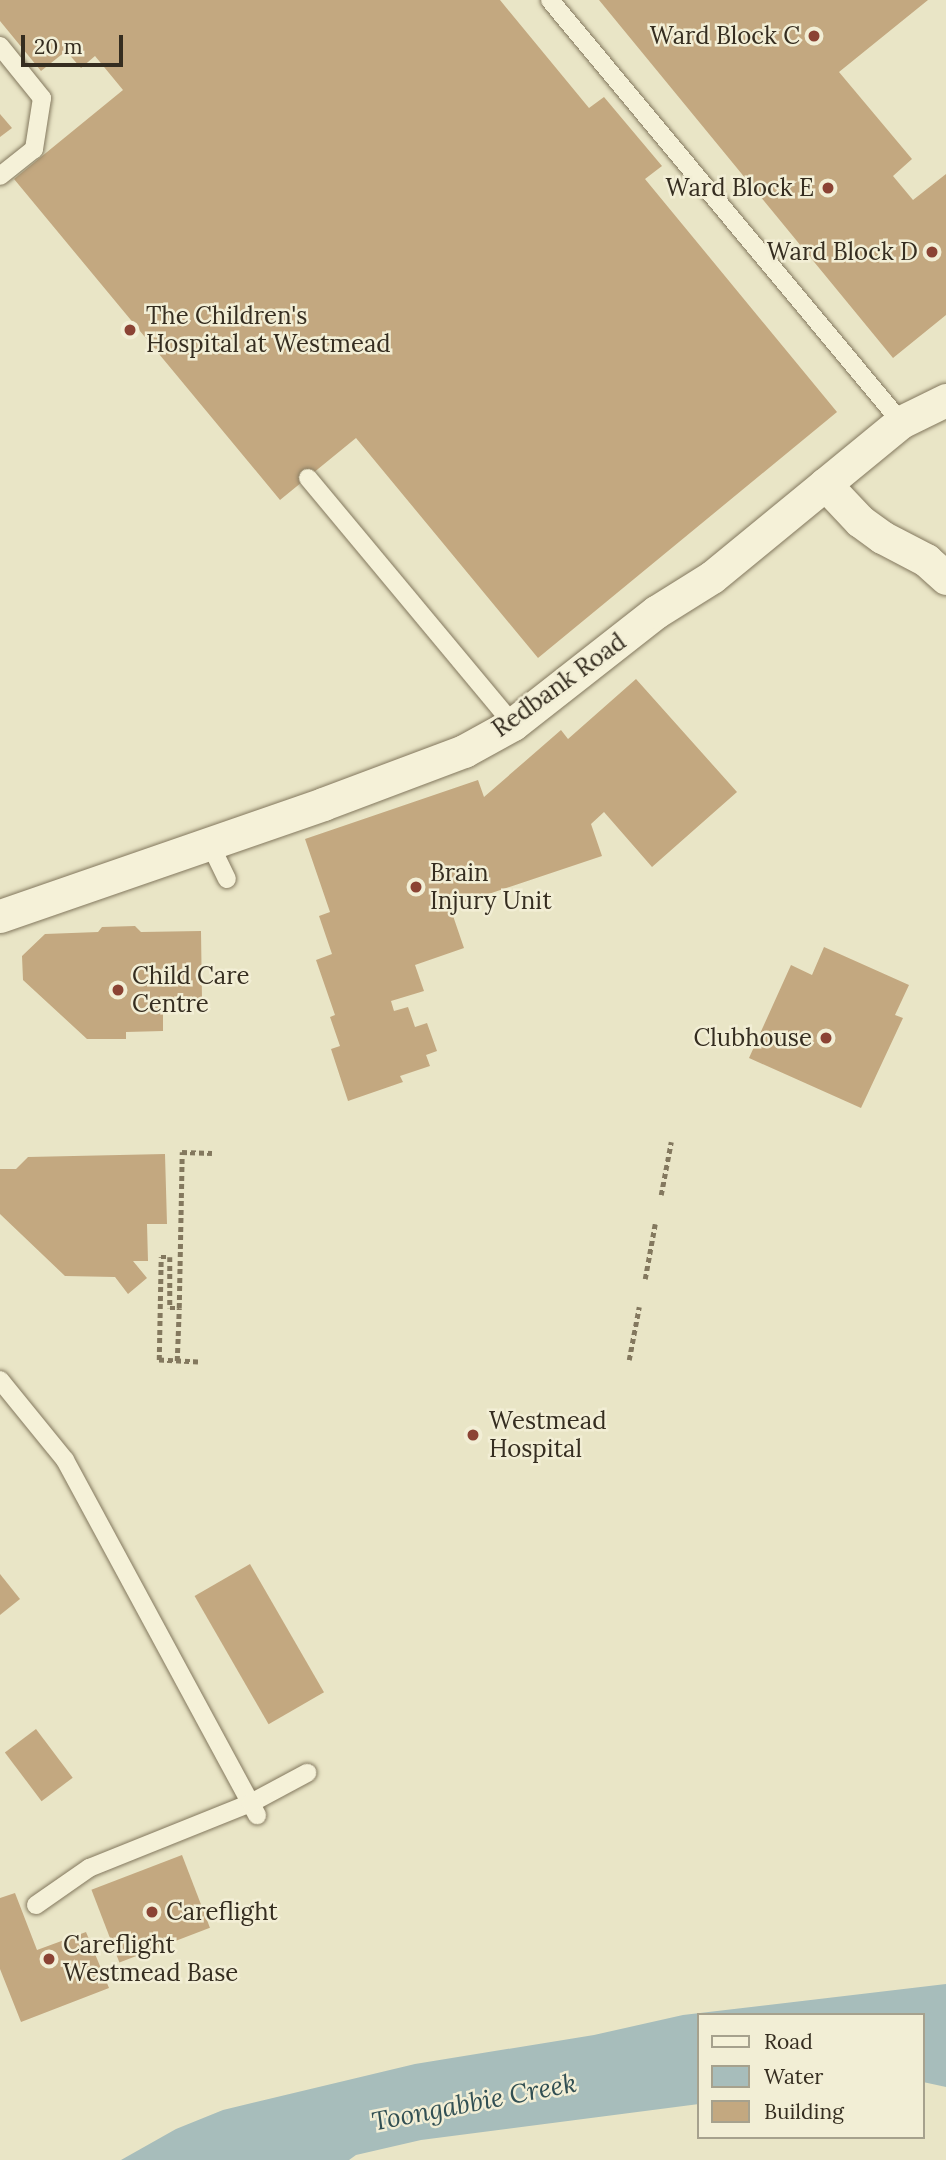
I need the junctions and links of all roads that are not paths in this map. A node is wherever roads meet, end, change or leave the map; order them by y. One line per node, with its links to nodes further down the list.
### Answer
1 (550, 0): 5 (lane)
2 (0, 47): 3 (lane)
3 (0, 176)
4 (946, 400): 5 (street, Redbank Road)
5 (901, 422): 7 (street, Redbank Road)
6 (308, 478): 9 (lane)
7 (825, 484): 8 (street); 9 (street, Redbank Road)
8 (946, 578)
9 (513, 724): 10 (street, Redbank Road)
10 (209, 842): 11 (lane); 12 (street, Redbank Road)
11 (227, 879)
12 (0, 916)
13 (0, 1380): 15 (lane)
14 (307, 1773): 15 (lane)
15 (254, 1809): 16 (lane)
16 (36, 1905)

